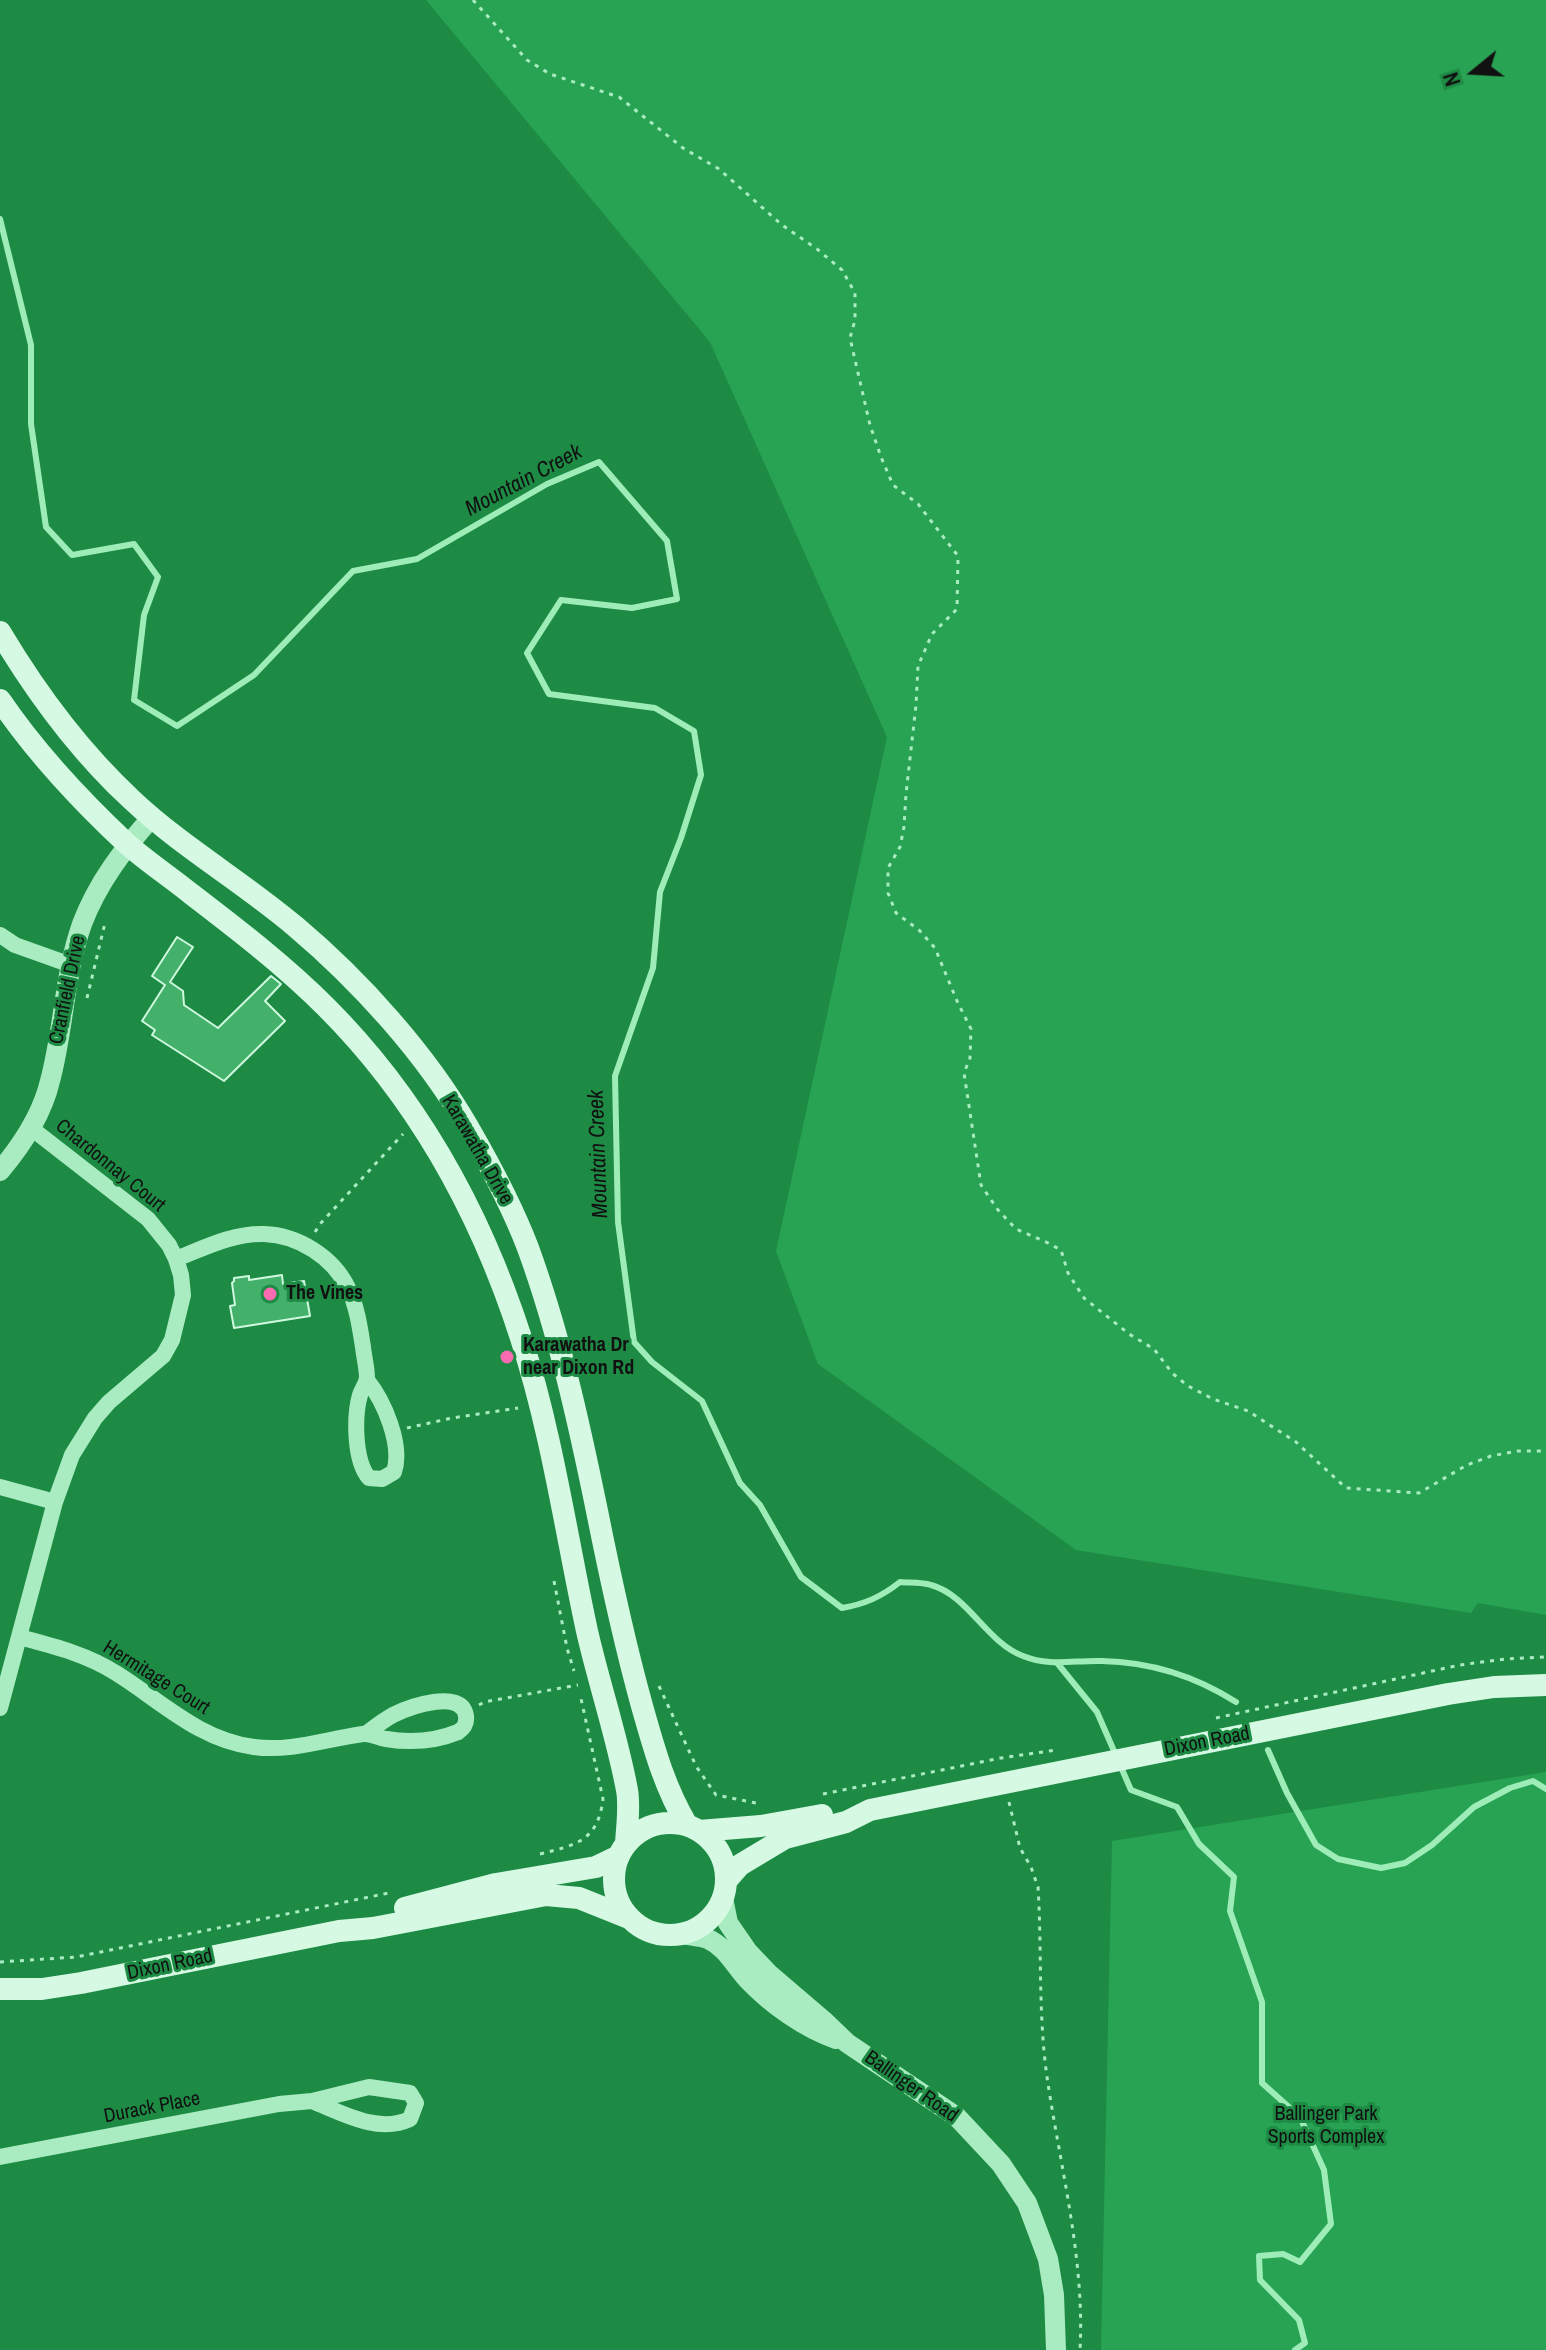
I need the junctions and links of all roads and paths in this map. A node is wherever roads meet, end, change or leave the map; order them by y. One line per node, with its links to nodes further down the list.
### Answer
1 (473, 0): 18 (path)
2 (0, 632): 4 (main road, Karawatha Drive)
3 (0, 700): 5 (main road, Karawatha Drive)
4 (152, 817): 5 (street, Cranfield Drive); 36 (main road, Karawatha Drive)
5 (128, 844): 8 (street, Cranfield Drive); 37 (main road, Karawatha Drive)
6 (109, 909): 9 (path)
7 (0, 935): 8 (street)
8 (71, 965): 10 (street, Cranfield Drive)
9 (87, 998)
10 (31, 1128): 12 (street, Cranfield Drive); 14 (street, Chardonnay Court)
11 (403, 1134): 13 (path)
12 (0, 1171)
13 (307, 1246): 14 (street); 15 (street)
14 (176, 1259): 20 (street, Chardonnay Court)
15 (367, 1380): 15 (street)
16 (518, 1408): 17 (path)
17 (413, 1427)
18 (1546, 1451)
19 (0, 1487): 20 (street)
20 (55, 1502): 21 (street, Chardonnay Court)
21 (19, 1637): 26 (street, Chardonnay Court); 29 (street, Hermitage Court)
22 (1546, 1657): 28 (path)
23 (657, 1681): 34 (path)
24 (578, 1685): 27 (path)
25 (1546, 1685): 30 (main road, Dixon Road)
26 (0, 1708)
27 (466, 1714): 29 (street, Hermitage Court); 29 (street, Hermitage Court)
28 (1211, 1719)
29 (367, 1733)
30 (1072, 1758): 31 (path); 35 (main road, Dixon Road)
31 (815, 1795)
32 (603, 1799): 38 (path)
33 (1009, 1801): 50 (path)
34 (769, 1805)
35 (870, 1810): 36 (main road, Dixon Road); 39 (main road, Dixon Road)
36 (693, 1828): 37 (main road); 39 (main road)
37 (622, 1850): 41 (main road); 42 (main road, Dixon Road)
38 (529, 1857)
39 (725, 1890): 43 (main road); 46 (street, Ballinger Road)
40 (395, 1892): 44 (path)
41 (629, 1918): 42 (main road, Dixon Road); 43 (main road)
42 (339, 1931): 45 (main road, Dixon Road)
43 (683, 1934): 46 (street, Ballinger Road)
44 (0, 1962)
45 (0, 1989)
46 (847, 2043): 49 (street, Ballinger Road)
47 (312, 2101): 47 (street, Durack Place); 48 (street, Durack Place)
48 (0, 2157)
49 (1056, 2350)
50 (1080, 2350)

